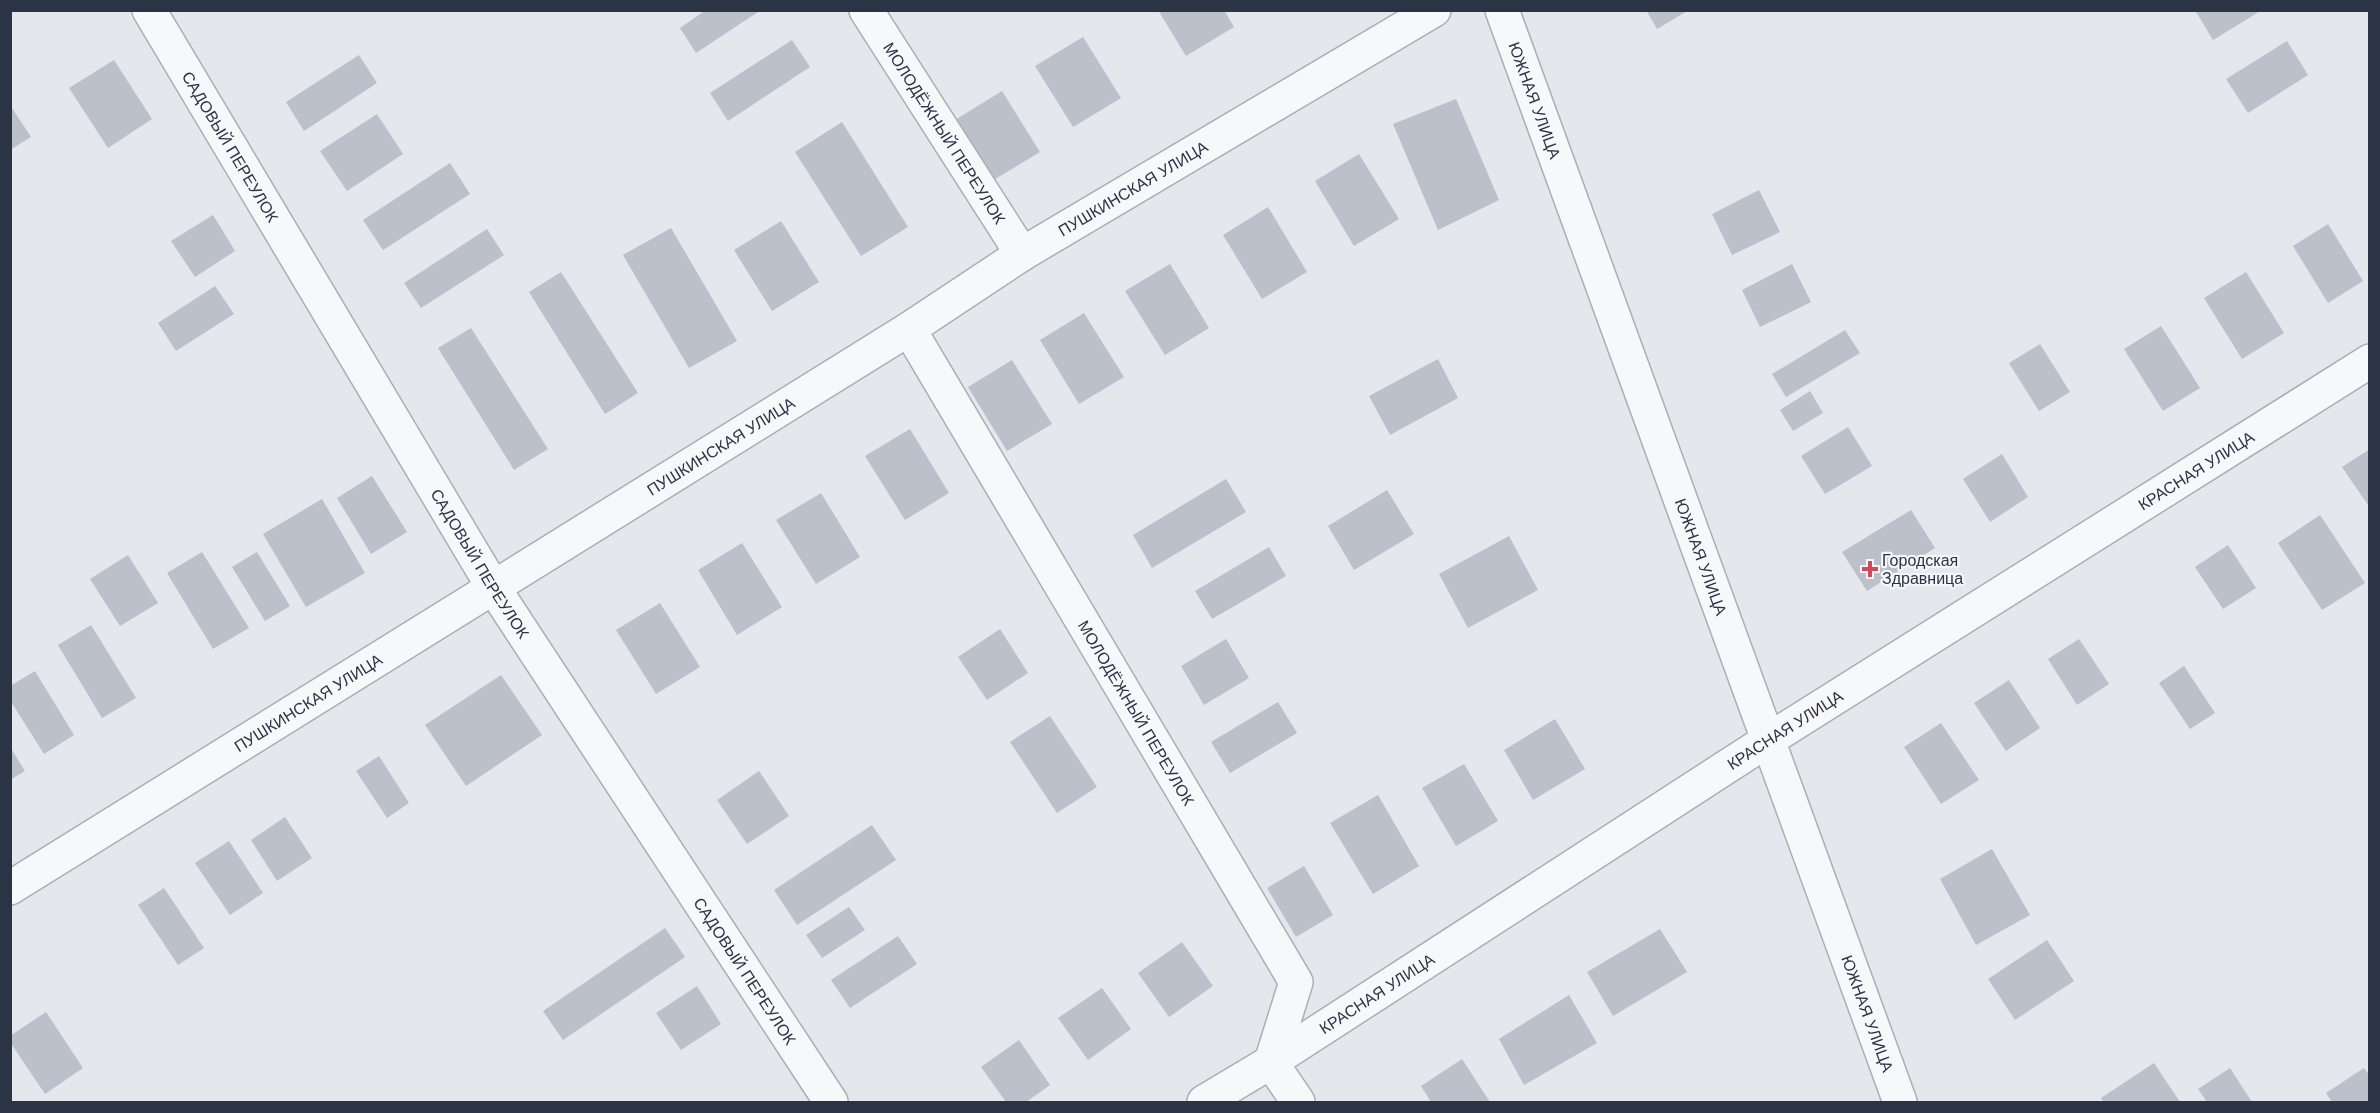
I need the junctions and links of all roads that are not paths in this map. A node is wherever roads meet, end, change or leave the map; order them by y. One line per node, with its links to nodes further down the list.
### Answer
1 (148, 10): 8 (street, САДОВЫЙ ПЕРЕУЛОК)
2 (866, 10): 5 (street, МОЛОДЁЖНЫЙ ПЕРЕУЛОК)
3 (1434, 10): 5 (street, ПУШКИНСКАЯ УЛИЦА)
4 (1502, 10): 9 (street, ЮЖНАЯ УЛИЦА)
5 (1022, 254): 6 (street, ПУШКИНСКАЯ УЛИЦА)
6 (909, 329): 8 (street, ПУШКИНСКАЯ УЛИЦА); 11 (street, МОЛОДЁЖНЫЙ ПЕРЕУЛОК)
7 (2370, 362): 9 (street, КРАСНАЯ УЛИЦА)
8 (493, 587): 10 (street, ПУШКИНСКАЯ УЛИЦА); 12 (street, САДОВЫЙ ПЕРЕУЛОК)
9 (1768, 740): 11 (street, КРАСНАЯ УЛИЦА); 15 (street, ЮЖНАЯ УЛИЦА)
10 (10, 888)
11 (1271, 1062): 13 (street, КРАСНАЯ УЛИЦА); 14 (street)
12 (831, 1102)
13 (1204, 1102)
14 (1298, 1102)
15 (1900, 1102)

